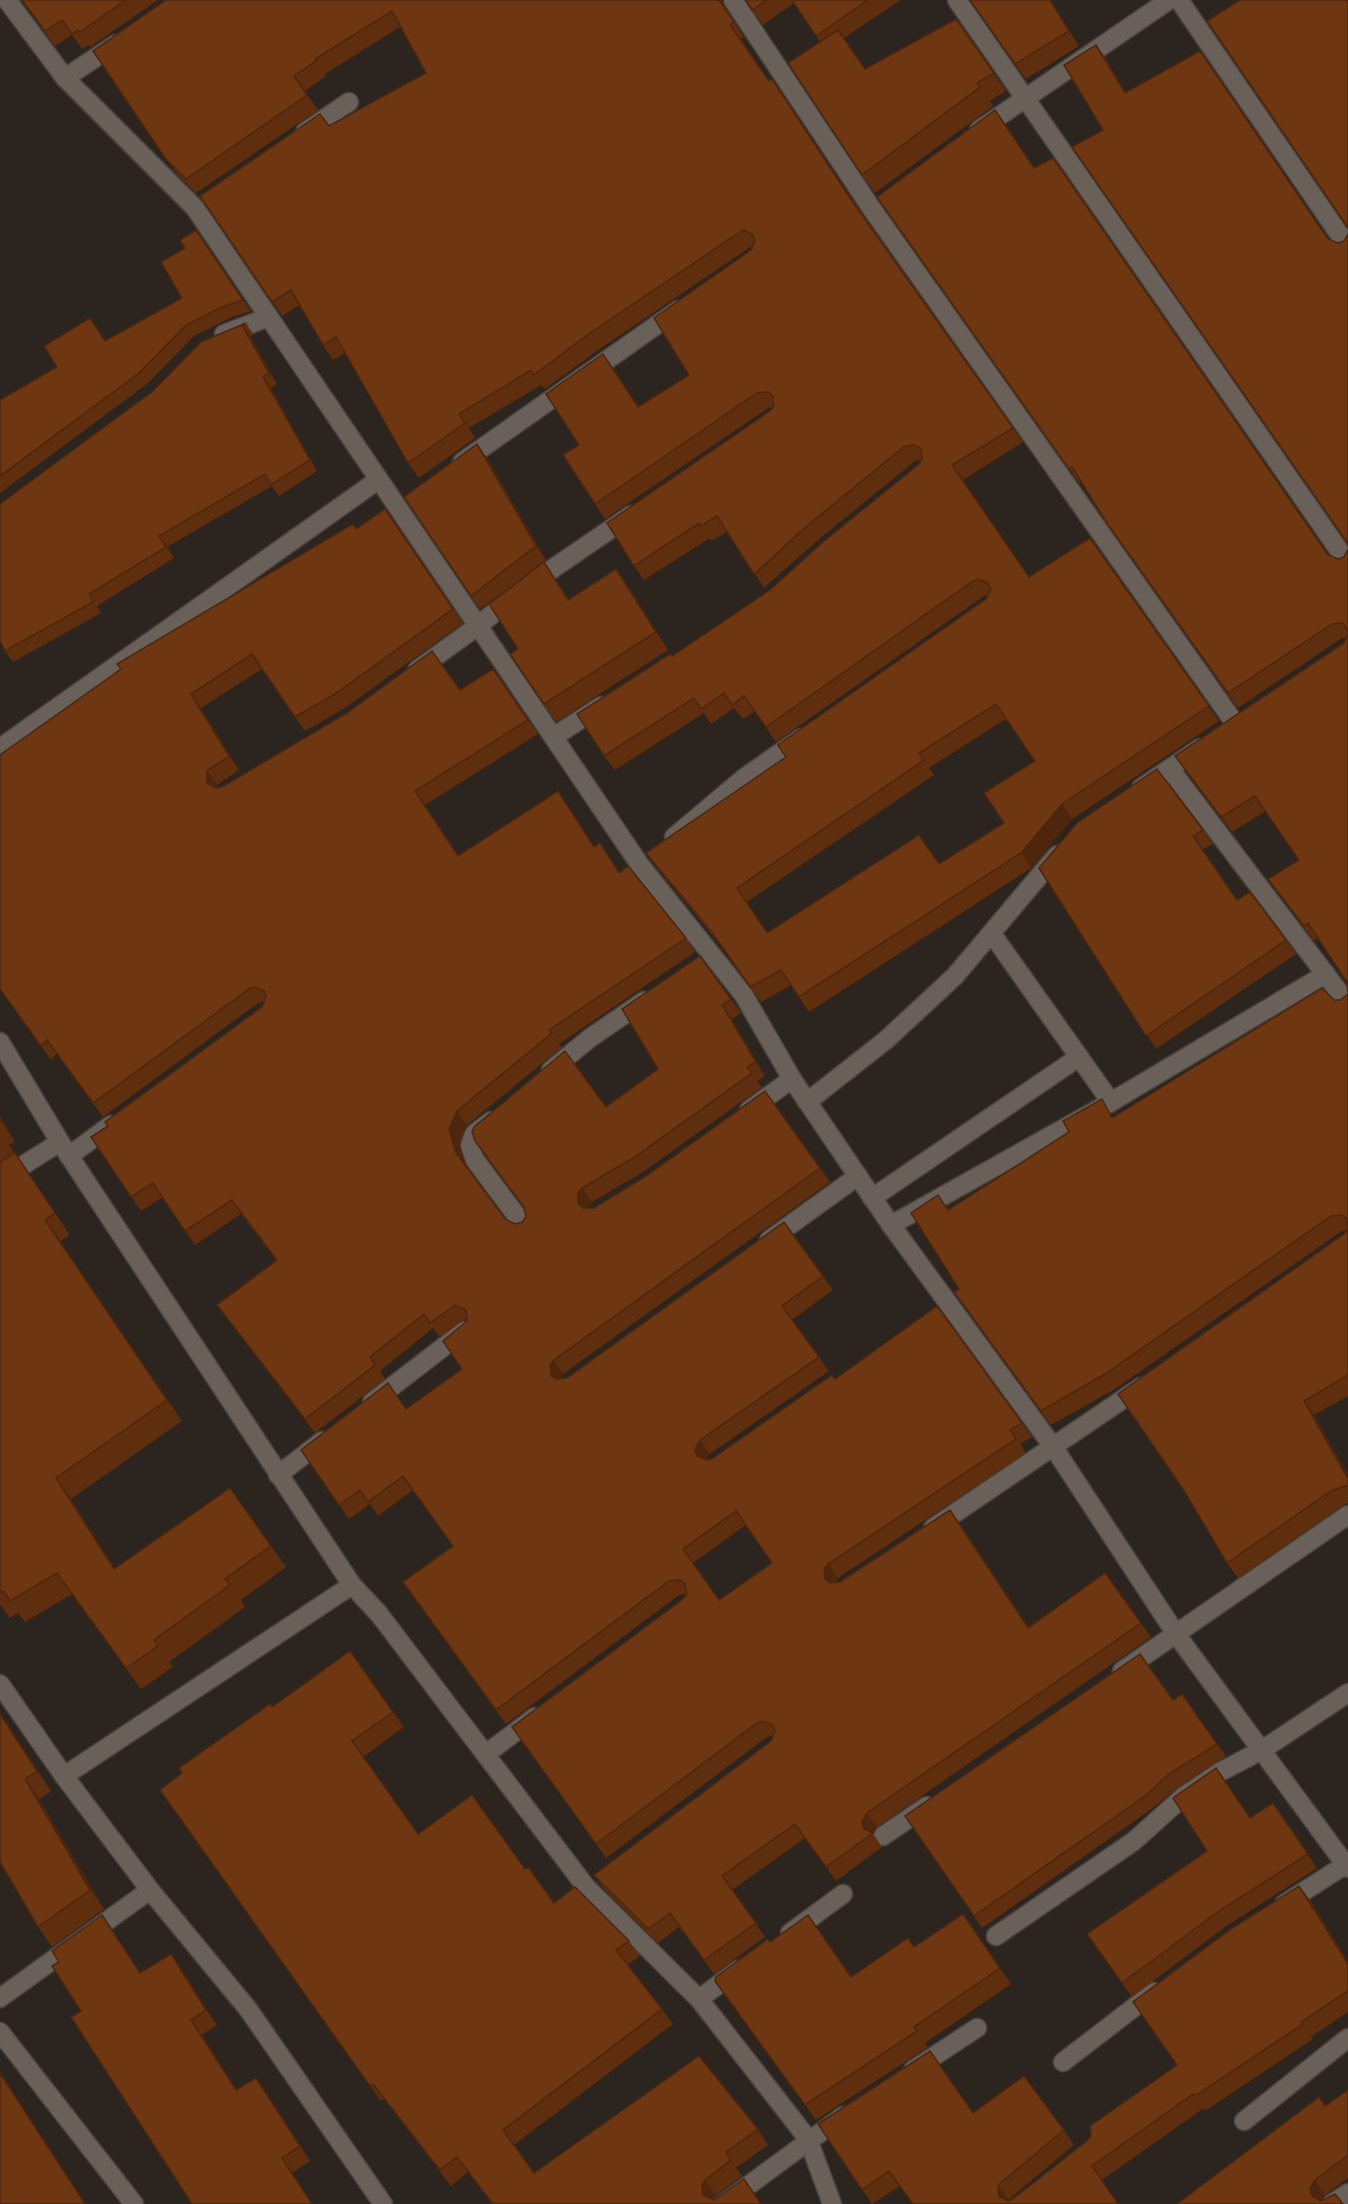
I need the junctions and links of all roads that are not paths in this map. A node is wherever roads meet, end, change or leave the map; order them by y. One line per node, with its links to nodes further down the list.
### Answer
1 (7, 0): 7 (street)
2 (733, 0): 15 (street)
3 (957, 0): 8 (street)
4 (1169, 0): 8 (street)
5 (1179, 0): 16 (street)
6 (131, 33): 7 (street)
7 (65, 78): 14 (street)
8 (1025, 96): 10 (street); 25 (street)
9 (349, 102): 11 (street)
10 (968, 139)
11 (291, 142)
12 (214, 195): 14 (street)
13 (891, 195): 15 (street)
14 (195, 208): 18 (street)
15 (872, 209): 30 (street)
16 (1348, 247)
17 (696, 297): 20 (street)
18 (269, 318): 19 (street); 21 (street)
19 (211, 340)
20 (445, 473)
21 (378, 480): 24 (street); 33 (street)
22 (416, 494): 24 (street)
23 (648, 503): 26 (street)
24 (397, 507): 26 (street)
25 (1348, 563)
26 (479, 625): 27 (street); 32 (street)
27 (406, 678)
28 (620, 694): 32 (street)
29 (1254, 710): 30 (street)
30 (1234, 722): 34 (street)
31 (820, 725): 37 (street)
32 (555, 736): 37 (street)
33 (0, 747)
34 (1170, 769): 35 (street); 41 (street)
35 (1124, 798)
36 (1072, 837): 38 (street)
37 (640, 865): 39 (street)
38 (992, 934): 45 (street); 48 (street)
39 (713, 954): 40 (street); 46 (street)
40 (694, 967)
41 (1326, 974): 43 (street); 49 (street)
42 (656, 993): 47 (street)
43 (1348, 1004)
44 (0, 1042): 53 (street)
45 (1079, 1058): 49 (street); 56 (street)
46 (792, 1079): 48 (street); 52 (street)
47 (537, 1082)
48 (807, 1102): 54 (street)
49 (1111, 1102): 57 (street)
50 (501, 1112): 58 (street)
51 (125, 1115): 53 (street)
52 (735, 1120)
53 (64, 1149): 55 (street); 65 (street)
54 (858, 1176): 56 (street); 59 (street)
55 (0, 1180)
56 (872, 1198): 57 (street)
57 (891, 1225): 64 (street)
58 (525, 1227)
59 (752, 1252)
60 (466, 1330): 62 (street)
61 (1151, 1379): 64 (street)
62 (353, 1417)
63 (334, 1431): 65 (street)
64 (1054, 1448): 67 (street); 69 (street)
65 (278, 1475): 68 (street)
66 (1348, 1515): 69 (street)
67 (914, 1540)
68 (352, 1585): 75 (street); 76 (street)
69 (1176, 1634): 70 (street); 74 (street)
70 (1108, 1681)
71 (0, 1684): 76 (street)
72 (1348, 1693): 74 (street)
73 (553, 1704): 75 (street)
74 (1262, 1750): 79 (street); 85 (street)
75 (486, 1754): 81 (street)
76 (64, 1776): 82 (street)
77 (942, 1796): 78 (street)
78 (883, 1836)
79 (1347, 1865): 84 (street)
80 (605, 1873): 81 (street)
81 (586, 1887): 90 (street)
82 (150, 1890): 89 (street); 101 (street)
83 (843, 1894): 86 (street)
84 (1265, 1915)
85 (996, 1936)
86 (776, 1943)
87 (756, 1957): 90 (street)
88 (1170, 1980): 94 (street)
89 (0, 1998)
90 (699, 1999): 98 (street)
91 (977, 2028): 95 (street)
92 (0, 2031): 100 (street)
93 (1348, 2038): 97 (street)
94 (1063, 2061)
95 (897, 2080)
96 (857, 2107): 98 (street)
97 (1244, 2121)
98 (808, 2139): 102 (street); 103 (street)
99 (1348, 2193): 104 (street)
100 (134, 2204)
101 (383, 2204)
102 (723, 2204)
103 (832, 2204)
104 (1331, 2204)

